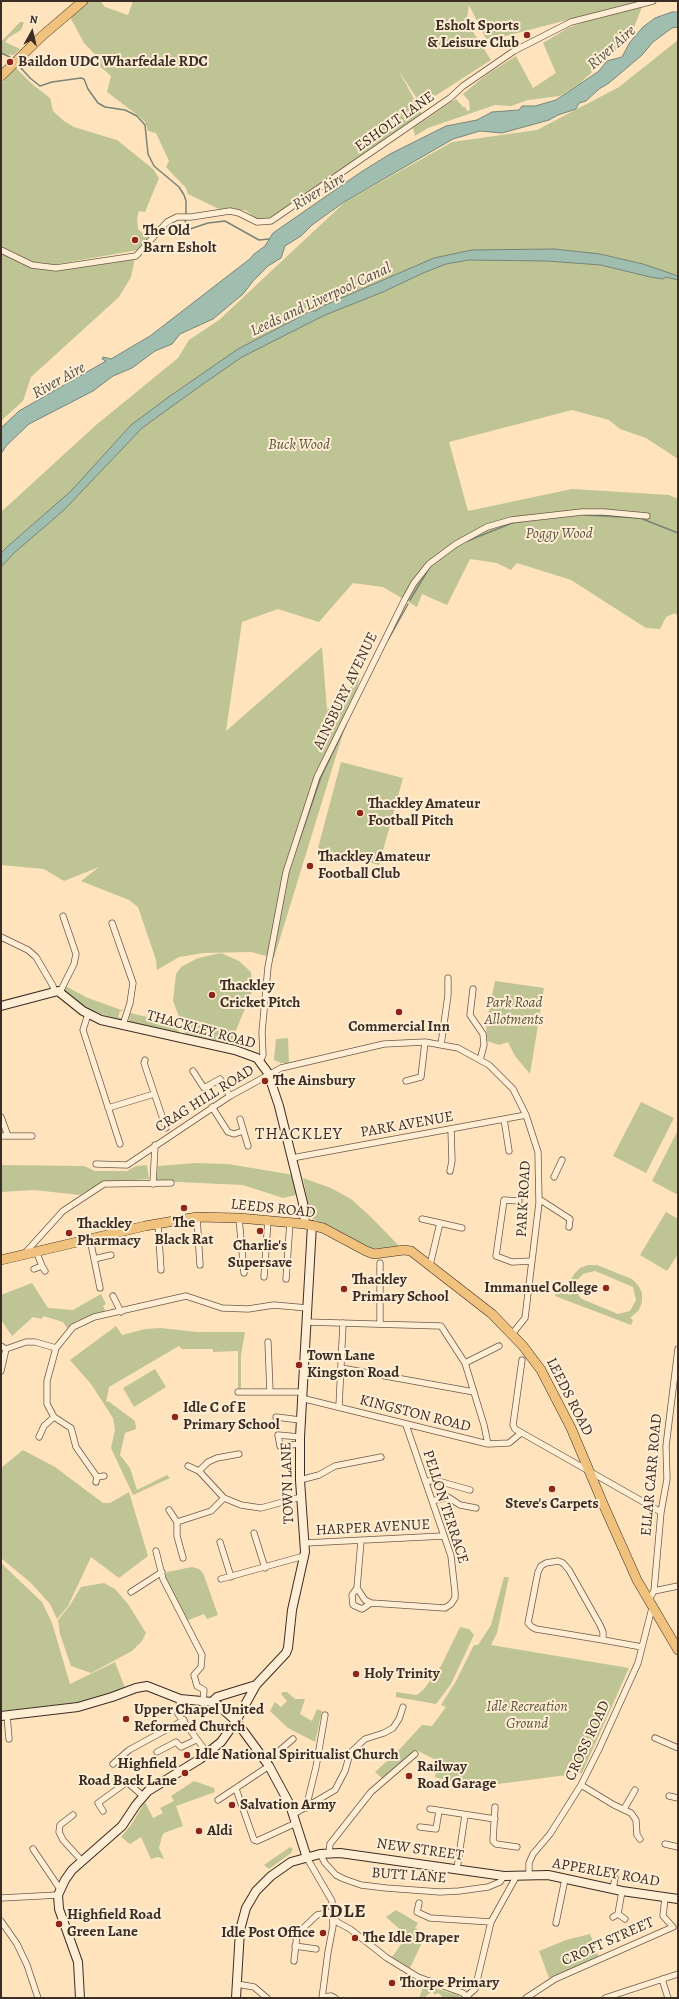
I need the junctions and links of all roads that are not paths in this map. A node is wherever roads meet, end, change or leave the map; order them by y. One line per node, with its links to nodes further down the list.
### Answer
1 (83, 1): 3 (main road)
2 (652, 1): 4 (street, ESHOLT LANE)
3 (1, 76)
4 (1, 250)
5 (647, 516): 19 (street, AINSBURY AVENUE)
6 (64, 916): 11 (street)
7 (112, 923): 14 (street)
8 (1, 937): 11 (street, THACKLEY ROAD)
9 (448, 978): 16 (street)
10 (473, 989): 18 (street)
11 (57, 992): 12 (street); 13 (street, THACKLEY ROAD)
12 (1, 1006)
13 (88, 1014): 14 (street, THACKLEY ROAD); 25 (street)
14 (123, 1025): 19 (street, THACKLEY ROAD)
15 (425, 1042): 16 (street, PARK ROAD); 21 (street, PARK ROAD); 22 (street)
16 (441, 1045): 18 (street, PARK ROAD)
17 (145, 1060): 23 (street)
18 (480, 1060): 27 (street, PARK ROAD)
19 (260, 1061): 21 (street, THACKLEY ROAD)
20 (193, 1071): 24 (street)
21 (268, 1073): 24 (street, CRAG HILL ROAD); 41 (street, THACKLEY ROAD)
22 (406, 1081)
23 (154, 1094): 25 (street); 31 (street)
24 (230, 1096): 26 (street, CRAG HILL ROAD)
25 (108, 1108): 37 (street)
26 (212, 1108): 33 (street); 38 (street, CRAG HILL ROAD)
27 (526, 1115): 30 (street, PARK AVENUE); 48 (street, PARK ROAD)
28 (1, 1117): 35 (street)
29 (240, 1119): 33 (street)
30 (504, 1119): 32 (street, PARK AVENUE); 40 (street)
31 (166, 1128)
32 (451, 1129): 41 (street, PARK AVENUE); 44 (street)
33 (244, 1132): 39 (street)
34 (1, 1136): 35 (street)
35 (8, 1136): 36 (street)
36 (32, 1136)
37 (120, 1144)
38 (155, 1145): 43 (street, CRAG HILL ROAD); 46 (street, CRAG HILL ROAD)
39 (248, 1146)
40 (509, 1151)
41 (292, 1158): 57 (street, THACKLEY ROAD)
42 (562, 1160): 45 (street)
43 (96, 1164)
44 (450, 1171)
45 (554, 1177)
46 (153, 1182): 47 (street); 62 (street)
47 (171, 1183)
48 (539, 1200): 58 (street); 66 (street, PARK ROAD)
49 (519, 1201): 66 (street)
50 (198, 1217): 51 (main road, LEEDS ROAD); 55 (main road, LEEDS ROAD); 68 (street)
51 (239, 1218): 53 (main road, LEEDS ROAD); 74 (street)
52 (422, 1219): 56 (street)
53 (268, 1220): 54 (main road, LEEDS ROAD); 75 (street)
54 (290, 1222): 57 (main road, LEEDS ROAD); 76 (street)
55 (158, 1223): 60 (main road, LEEDS ROAD); 72 (street)
56 (440, 1223): 59 (street); 69 (street)
57 (309, 1224): 69 (main road, LEEDS ROAD); 79 (street, TOWN LANE)
58 (569, 1227)
59 (462, 1228)
60 (90, 1239): 61 (main road, LEEDS ROAD); 64 (street)
61 (36, 1251): 62 (main road, LEEDS ROAD); 70 (street)
62 (23, 1255): 65 (main road, LEEDS ROAD)
63 (111, 1255): 64 (street)
64 (94, 1259): 77 (street)
65 (1, 1260)
66 (532, 1261): 84 (street, PARK ROAD)
67 (380, 1263): 83 (street)
68 (200, 1265)
69 (430, 1265): 84 (main road, LEEDS ROAD)
70 (42, 1266): 71 (street); 73 (street)
71 (34, 1269)
72 (161, 1270)
73 (45, 1272)
74 (244, 1273)
75 (264, 1277)
76 (286, 1278)
77 (100, 1288)
78 (113, 1296): 80 (street)
79 (307, 1308): 80 (street); 81 (street, TOWN LANE)
80 (121, 1312): 88 (street)
81 (306, 1322): 82 (street); 97 (street, TOWN LANE)
82 (343, 1323): 83 (street); 92 (street)
83 (380, 1324): 91 (street)
84 (512, 1334): 110 (main road, LEEDS ROAD)
85 (268, 1342): 95 (street)
86 (499, 1346): 91 (street)
87 (4, 1348): 88 (street); 93 (street)
88 (56, 1348): 99 (street)
89 (678, 1349): 120 (street, ELLAR CARR ROAD)
90 (522, 1360): 103 (street)
91 (465, 1363): 96 (street)
92 (341, 1368): 96 (street); 98 (street)
93 (1, 1371)
94 (238, 1392): 95 (street, KINGSTON ROAD)
95 (270, 1392): 97 (street, KINGSTON ROAD)
96 (474, 1392): 105 (street)
97 (301, 1395): 98 (street, KINGSTON ROAD); 101 (street, TOWN LANE)
98 (339, 1407): 102 (street, KINGSTON ROAD)
99 (54, 1417): 104 (street); 111 (street)
100 (276, 1417): 101 (street)
101 (300, 1420): 112 (street, TOWN LANE)
102 (406, 1425): 105 (street, KINGSTON ROAD); 113 (street, PELLON TERRACE)
103 (521, 1433): 105 (street, KINGSTON ROAD); 110 (street)
104 (39, 1437)
105 (488, 1444)
106 (239, 1454): 109 (street)
107 (381, 1457): 112 (street)
108 (188, 1466): 109 (street)
109 (199, 1471): 116 (street)
110 (589, 1471): 120 (street); 139 (main road, LEEDS ROAD)
111 (104, 1476)
112 (300, 1480): 115 (street, TOWN LANE)
113 (425, 1481): 114 (street); 117 (street, PELLON TERRACE)
114 (470, 1490)
115 (302, 1497): 116 (street); 126 (street, TOWN LANE)
116 (224, 1498): 121 (street)
117 (432, 1501): 118 (street); 123 (street, PELLON TERRACE)
118 (476, 1508)
119 (169, 1510): 121 (street)
120 (661, 1512): 136 (street, ELLAR CARR ROAD)
121 (177, 1522): 129 (street)
122 (254, 1533): 130 (street)
123 (443, 1536): 124 (street, HARPER AVENUE); 138 (street, PELLON TERRACE)
124 (361, 1541): 126 (street, HARPER AVENUE); 135 (street)
125 (220, 1542): 132 (street)
126 (305, 1543): 128 (street, TOWN LANE)
127 (156, 1550): 131 (street)
128 (304, 1556): 130 (street); 143 (street, TOWN LANE)
129 (184, 1558)
130 (265, 1568): 132 (street)
131 (162, 1572): 137 (street); 145 (street)
132 (231, 1577): 133 (street)
133 (221, 1579)
134 (678, 1586): 136 (street)
135 (357, 1588): 138 (street); 138 (street)
136 (654, 1591): 139 (street, ELLAR CARR ROAD)
137 (131, 1592)
138 (371, 1602)
139 (650, 1604): 141 (street, CROSS ROAD); 142 (main road, LEEDS ROAD)
140 (603, 1640): 140 (street); 141 (street)
141 (642, 1647): 162 (street, CROSS ROAD)
142 (678, 1650)
143 (256, 1685): 146 (street); 151 (street, TOWN LANE)
144 (180, 1698): 145 (street); 148 (street); 150 (street)
145 (203, 1702): 146 (street)
146 (212, 1702): 151 (street)
147 (403, 1707): 170 (street)
148 (4, 1715): 153 (street)
149 (325, 1715): 170 (street)
150 (184, 1720): 155 (street); 160 (street)
151 (236, 1721): 158 (street, TOWN LANE); 161 (street)
152 (655, 1738): 156 (street)
153 (10, 1739)
154 (293, 1739): 161 (street)
155 (196, 1740): 157 (street); 158 (street)
156 (678, 1748)
157 (157, 1752)
158 (208, 1754): 165 (street, TOWN LANE)
159 (415, 1754): 185 (street)
160 (113, 1764)
161 (267, 1764): 163 (street); 177 (street)
162 (581, 1785): 171 (street); 191 (street, CROSS ROAD)
163 (236, 1789): 168 (street); 177 (street)
164 (635, 1790): 171 (street)
165 (143, 1796): 173 (street); 188 (street, TOWN LANE)
166 (669, 1796): 167 (street)
167 (678, 1798)
168 (218, 1800)
169 (496, 1807): 178 (street)
170 (306, 1808): 177 (street)
171 (624, 1809): 180 (street)
172 (430, 1810): 174 (street)
173 (103, 1811)
174 (439, 1811): 176 (street); 179 (street)
175 (73, 1815): 188 (street)
176 (465, 1815): 178 (street); 189 (street)
177 (295, 1818): 187 (street)
178 (495, 1819): 182 (street)
179 (420, 1827)
180 (640, 1838)
181 (665, 1844): 183 (street)
182 (518, 1847)
183 (678, 1847)
184 (33, 1849): 197 (street)
185 (329, 1853): 186 (street, NEW STREET); 189 (street, NEW STREET)
186 (320, 1854): 187 (street, NEW STREET); 190 (street, BUTT LANE)
187 (308, 1858): 202 (street); 212 (street, NEW STREET)
188 (82, 1861): 197 (street, TOWN LANE)
189 (457, 1869): 190 (street, NEW STREET)
190 (504, 1876): 192 (street, NEW STREET)
191 (529, 1876): 192 (street, NEW STREET); 194 (street, APPERLEY ROAD)
192 (516, 1877): 205 (street)
193 (615, 1878): 195 (street)
194 (565, 1879): 195 (street, APPERLEY ROAD); 206 (street)
195 (613, 1889): 196 (street, APPERLEY ROAD)
196 (622, 1891): 199 (street, APPERLEY ROAD); 203 (street)
197 (59, 1892): 198 (street); 215 (street)
198 (1, 1898)
199 (665, 1898): 200 (street, APPERLEY ROAD); 220 (street, CROFT STREET)
200 (678, 1899)
201 (419, 1903): 205 (street)
202 (332, 1912): 207 (street); 213 (street); 218 (street)
203 (625, 1919)
204 (1, 1921): 214 (street)
205 (491, 1922): 213 (street)
206 (556, 1923)
207 (295, 1946): 208 (street); 209 (street)
208 (316, 1949)
209 (294, 1961)
210 (678, 1974): 211 (street)
211 (662, 1979): 221 (street); 222 (street)
212 (237, 1984): 216 (street, NEW STREET); 217 (street)
213 (467, 1997)
214 (38, 1998)
215 (80, 1998)
216 (236, 1998)
217 (267, 1998)
218 (322, 1998): 219 (street)
219 (335, 1998)
220 (526, 1998)
221 (605, 1998)
222 (668, 1998)

